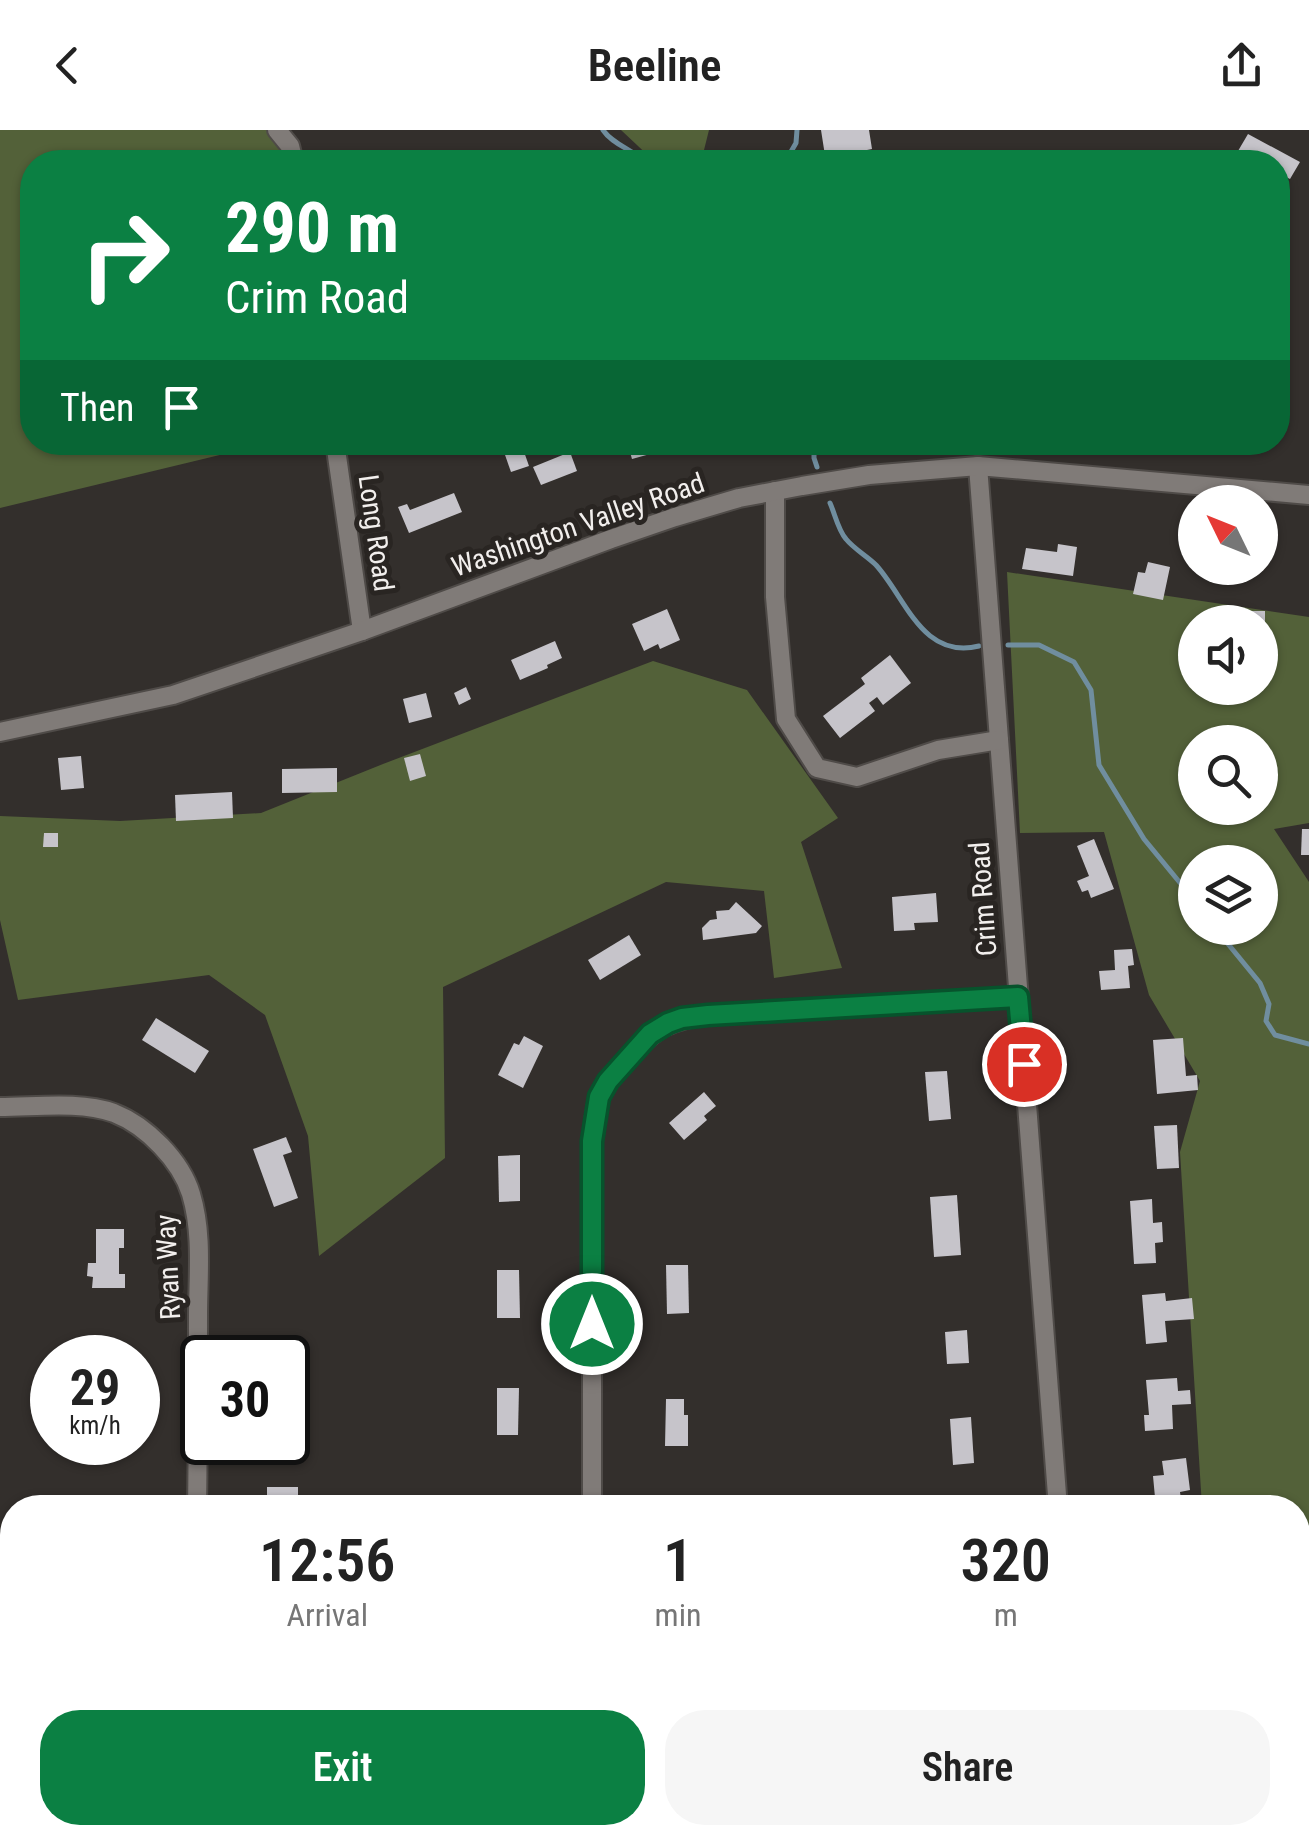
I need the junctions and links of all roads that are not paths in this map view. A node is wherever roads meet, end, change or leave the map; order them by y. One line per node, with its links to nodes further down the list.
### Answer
1 (337, 455): 5 (street, Long Road)
2 (978, 466): 3 (street, Washington Valley Road); 4 (street, Washington Valley Road); 7 (street, Crim Road)
3 (774, 491): 5 (street, Washington Valley Road); 7 (street)
4 (1309, 495)
5 (362, 631): 6 (street, Washington Valley Road)
6 (0, 732)
7 (999, 740): 8 (street, Crim Road)
8 (1018, 997): 11 (street); 12 (street, Crim Road)
9 (0, 1107): 10 (street, Ryan Way)
10 (198, 1495)
11 (592, 1495)
12 (1057, 1495)

